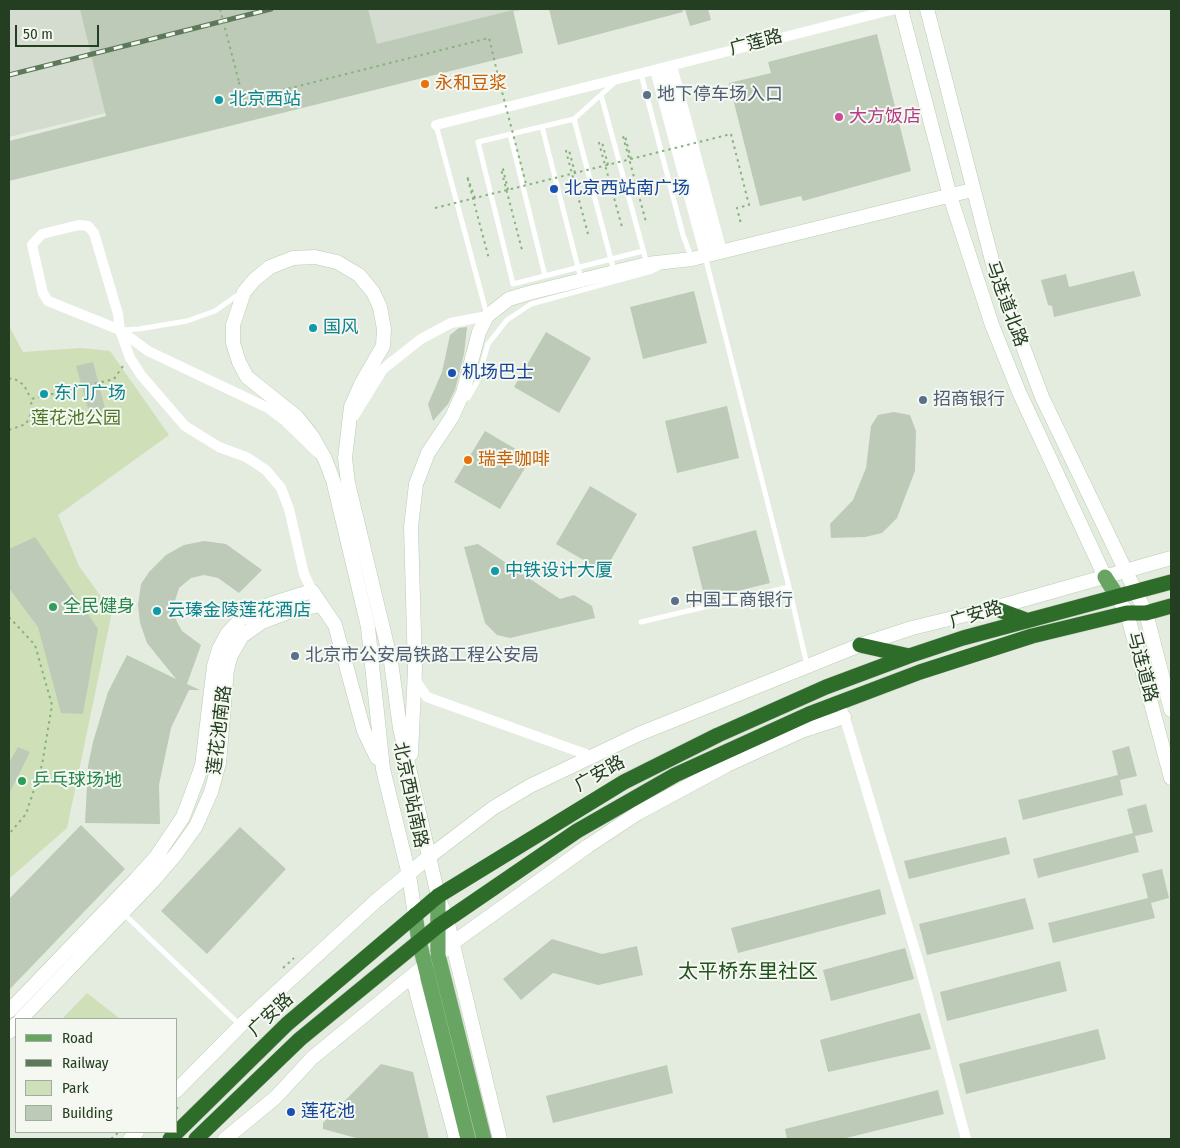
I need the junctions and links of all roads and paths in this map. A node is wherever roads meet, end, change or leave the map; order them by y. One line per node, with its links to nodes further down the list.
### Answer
1 (220, 9): 16 (path, bridge)
2 (895, 9): 5 (street, 广莲路)
3 (901, 9): 19 (main road, 马连道北路)
4 (927, 9): 18 (main road, 马连道北路)
5 (664, 68): 6 (street, 广莲路); 27 (street); 27 (street)
6 (641, 74): 7 (street, 广莲路); 27 (lane)
7 (617, 80): 8 (lane); 10 (street, 广莲路)
8 (602, 96): 9 (lane); 28 (lane)
9 (574, 119): 11 (lane); 31 (lane)
10 (436, 125): 35 (lane)
11 (542, 127): 12 (lane); 32 (lane)
12 (510, 134): 33 (lane); 33 (lane)
13 (631, 159): 14 (path, bridge); 22 (path); 23 (path, bridge)
14 (608, 165): 15 (path, bridge); 24 (path)
15 (575, 173): 16 (path, bridge); 25 (path)
16 (526, 185): 17 (path, bridge)
17 (508, 190): 20 (path, bridge); 26 (path)
18 (972, 190): 19 (main road); 45 (main road, 马连道北路)
19 (950, 196): 27 (main road); 46 (main road, 马连道北路)
20 (475, 198): 21 (path, bridge); 29 (path)
21 (436, 208)
22 (646, 222)
23 (741, 224)
24 (622, 227)
25 (588, 234)
26 (522, 250)
27 (708, 255): 30 (main road); 48 (lane)
28 (645, 258): 30 (main road); 31 (main road)
29 (489, 259)
30 (667, 263): 40 (lane)
31 (612, 266): 32 (main road)
32 (580, 274): 33 (lane); 35 (main road)
33 (545, 276)
34 (249, 286): 36 (lane); 42 (main road, 北京西站南路); 43 (main road, 北京西站南路)
35 (487, 316): 40 (main road); 42 (street)
36 (120, 330): 36 (street); 43 (street); 49 (street)
37 (9, 379): 39 (path)
38 (82, 387): 39 (path)
39 (31, 399): 41 (path)
40 (452, 418): 63 (main road)
41 (9, 430)
42 (347, 436): 69 (main road, 北京西站南路)
43 (325, 459): 68 (main road, 北京西站南路)
44 (1171, 558): 45 (main road, 广安路)
45 (1124, 571): 46 (main road, 广安路); 50 (main road, 马连道北路)
46 (1105, 578): 51 (main road, 马连道北路); 54 (main road, 广安路)
47 (1171, 582): 50 (highway, 广安路)
48 (790, 587): 59 (lane); 62 (lane)
49 (312, 591): 52 (main road); 83 (main road, 莲花池南路)
50 (1134, 592): 51 (highway, 广安路); 56 (main road, 马连道路)
51 (1117, 596): 55 (main road, 马连道路); 58 (highway, 广安路)
52 (320, 605): 68 (main road); 75 (main road, 莲花池南路)
53 (1171, 606): 56 (highway, 广安路)
54 (994, 608): 58 (highway); 60 (main road, 广安路)
55 (1127, 612): 56 (highway, 广安路); 64 (highway, 广安路); 70 (main road, 马连道路)
56 (1146, 612): 65 (main road, 马连道路)
57 (9, 617): 71 (path)
58 (1026, 620): 61 (highway, 广安路)
59 (641, 622)
60 (860, 645): 61 (highway); 62 (main road, 广安路)
61 (909, 656): 74 (highway, 广安路)
62 (807, 666): 67 (main road, 广安路)
63 (415, 669): 67 (street); 69 (main road)
64 (840, 702): 66 (street); 77 (highway, 广安路)
65 (1171, 710)
66 (844, 717): 79 (main road); 96 (street)
67 (591, 756): 72 (main road, 广安路)
68 (383, 770): 73 (main road, 北京西站南路)
69 (410, 774): 72 (main road, 北京西站南路)
70 (1171, 778)
71 (9, 834)
72 (430, 856): 73 (main road, 广安路); 74 (main road, 北京西站南路)
73 (409, 875): 76 (main road, 北京西站南路); 85 (main road, 广安路)
74 (438, 896): 76 (highway, 广安路); 77 (main road, 北京西站南路)
75 (123, 913): 84 (main road, 莲花池南路); 85 (lane)
76 (415, 915): 78 (main road, 北京西站南路); 89 (highway, 广安路)
77 (442, 923): 78 (highway, 广安路); 79 (main road, 北京西站南路); 80 (main road, 北京西站南路)
78 (419, 941): 81 (main road, 北京西站南路); 91 (highway, 广安路)
79 (451, 944): 80 (main road); 95 (main road, 北京西站南路)
80 (438, 955): 81 (main road); 94 (main road, 北京西站南路)
81 (425, 966): 82 (main road); 93 (main road, 北京西站南路)
82 (412, 976): 90 (main road); 92 (main road)
83 (9, 1011)
84 (22, 1018)
85 (240, 1025): 86 (main road, 广安路)
86 (178, 1090)
87 (178, 1109): 88 (path)
88 (182, 1113)
89 (178, 1131)
90 (225, 1137)
91 (196, 1139)
92 (456, 1139)
93 (468, 1139)
94 (484, 1139)
95 (500, 1139)
96 (966, 1139)

